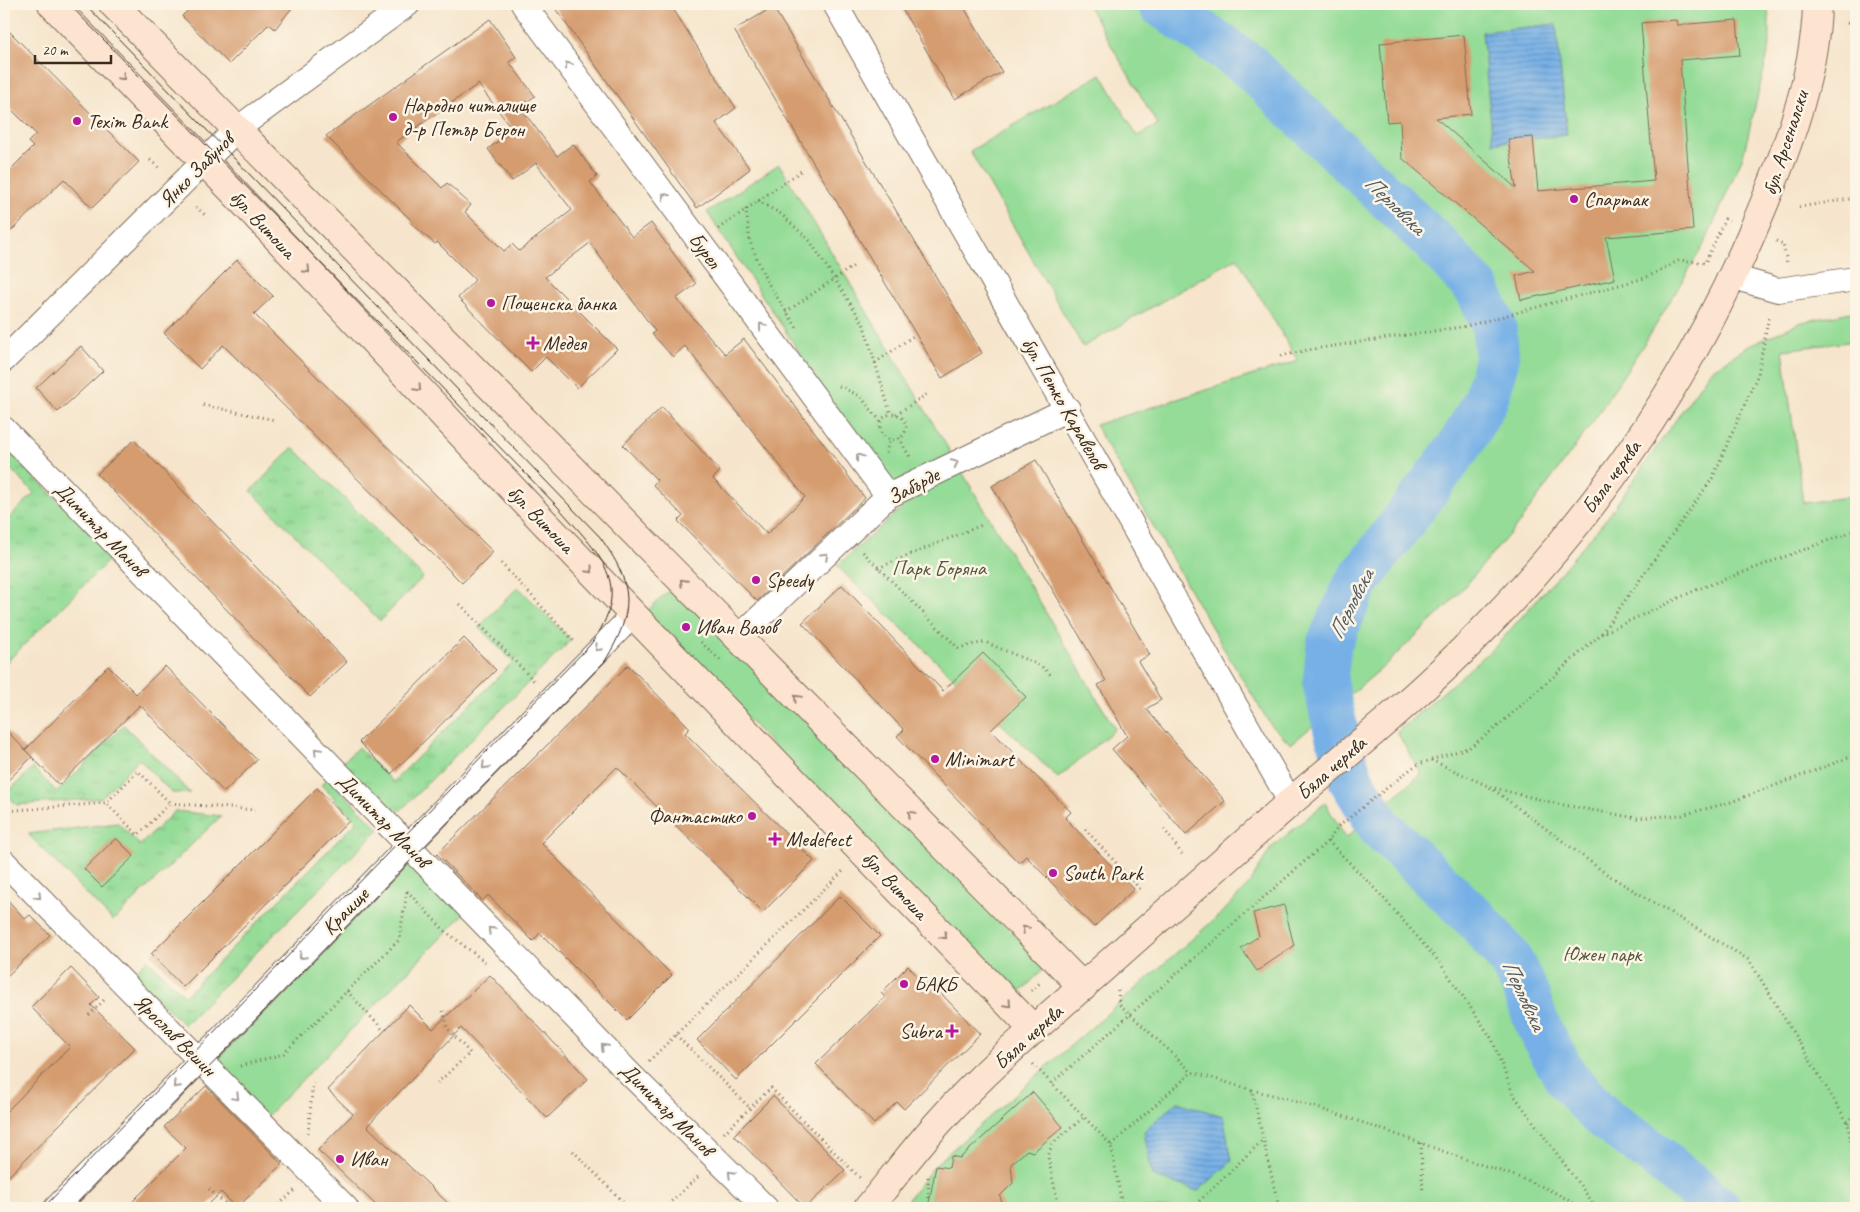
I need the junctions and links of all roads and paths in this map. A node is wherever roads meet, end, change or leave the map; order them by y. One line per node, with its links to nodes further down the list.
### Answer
1 (52, 4): 11 (street, бул. Витоша, one-way to 11)
2 (113, 4): 9 (street)
3 (522, 4): 22 (street, Бурел, one-way to 3)
4 (835, 4): 39 (street, бул. Петко Каравелов)
5 (1817, 4): 25 (street, бул. Арсеналски)
6 (397, 7): 9 (street, Янко Забунов)
7 (1856, 22): 8 (path)
8 (1841, 24)
9 (237, 129): 11 (street, Янко Забунов); 54 (street, one-way to 9)
10 (150, 160): 13 (path)
11 (204, 161): 34 (street, Янко Забунов); 51 (street, бул. Витоша, one-way to 51)
12 (801, 170): 15 (path)
13 (164, 171)
14 (1856, 198): 17 (path)
15 (758, 201): 18 (path); 26 (path)
16 (196, 207): 19 (path)
17 (1799, 207)
18 (746, 209): 22 (path); 28 (path)
19 (205, 215)
20 (1725, 219): 33 (path)
21 (1776, 241): 23 (path)
22 (699, 242): 30 (street, Бурел, one-way to 22)
23 (1787, 262)
24 (855, 265): 26 (path)
25 (1732, 277): 27 (street); 64 (street, Бяла черква)
26 (835, 278): 28 (path); 35 (path)
27 (1856, 279)
28 (786, 312): 30 (path); 32 (path)
29 (1769, 316): 52 (path)
30 (763, 327): 44 (street, Бурел, one-way to 30)
31 (916, 334): 35 (path)
32 (802, 335)
33 (1281, 356)
34 (4, 360)
35 (875, 363): 40 (path)
36 (834, 380): 42 (path)
37 (929, 393): 40 (path)
38 (203, 405): 41 (path)
39 (1068, 409): 44 (street, Забърде, one-way to 39); 64 (street, бул. Петко Каравелов)
40 (893, 415): 42 (path); 42 (path)
41 (275, 420)
42 (881, 422)
43 (4, 428): 70 (street, Димитър Манов, one-way to 43)
44 (888, 496): 54 (street, Забърде, one-way to 44)
45 (984, 524): 49 (path)
46 (1856, 530): 52 (path)
47 (868, 558): 49 (path)
48 (501, 563): 55 (path)
49 (878, 568): 57 (path)
50 (460, 604): 58 (path)
51 (633, 614): 70 (street, Краище, one-way to 70); 89 (street, бул. Витоша, one-way to 89)
52 (1601, 634): 60 (path)
53 (706, 636): 56 (path)
54 (738, 638): 79 (street, one-way to 54)
55 (578, 645)
56 (696, 647)
57 (1051, 675)
58 (538, 686)
59 (1856, 755): 61 (path)
60 (1431, 760): 61 (path); 69 (path)
61 (1490, 786): 103 (path)
62 (106, 803): 63 (path); 63 (path); 65 (path)
63 (170, 803): 66 (path)
64 (1290, 803): 79 (street, Бяла черква)
65 (4, 810)
66 (255, 810)
67 (1085, 829): 75 (path)
68 (1164, 829): 71 (path)
69 (1328, 841): 87 (path); 129 (path)
70 (409, 846): 92 (street, Краище, one-way to 92); 95 (street, Димитър Манов, one-way to 70)
71 (1182, 854)
72 (4, 862): 92 (street, Ярослав Вешин, one-way to 92)
73 (843, 871): 91 (path)
74 (403, 886): 76 (path)
75 (1140, 889)
76 (407, 892): 77 (path); 81 (path)
77 (489, 965)
78 (1043, 980): 82 (path)
79 (1083, 987): 89 (street, Бяла черква)
80 (1118, 987): 85 (path)
81 (347, 991): 90 (path); 92 (path)
82 (1025, 997)
83 (1114, 1001): 85 (path)
84 (102, 1002): 88 (path)
85 (1119, 1004): 87 (path)
86 (443, 1011): 97 (path)
87 (1129, 1014): 94 (path); 98 (path)
88 (89, 1015)
89 (1034, 1030): 123 (street, Бяла черква)
90 (384, 1031)
91 (676, 1035): 95 (path); 100 (path)
92 (206, 1067): 109 (street, Ярослав Вешин, one-way to 109); 117 (street, Краище, one-way to 117)
93 (1038, 1069): 98 (path)
94 (1192, 1072): 99 (path); 106 (path)
95 (633, 1077): 108 (street, Димитър Манов)
96 (313, 1083): 109 (path)
97 (437, 1083)
98 (1052, 1083): 102 (path)
99 (1252, 1090): 104 (path); 105 (path)
100 (750, 1108): 108 (path); 111 (path)
101 (1856, 1109): 103 (path)
102 (1084, 1117): 106 (path); 124 (path)
103 (1848, 1122): 112 (path)
104 (1263, 1140): 126 (path); 127 (path)
105 (1421, 1143): 114 (path); 128 (path)
106 (1111, 1145): 116 (path)
107 (573, 1151): 120 (path)
108 (711, 1154): 121 (path); 122 (street, Димитър Манов, one-way to 108)
109 (305, 1166): 119 (street, Ярослав Вешин)
110 (927, 1171): 115 (path)
111 (860, 1178)
112 (1856, 1180)
113 (210, 1189): 118 (path)
114 (1423, 1198)
115 (929, 1199)
116 (1122, 1206): 125 (path)
117 (56, 1208)
118 (230, 1208)
119 (346, 1208)
120 (629, 1208)
121 (664, 1208)
122 (766, 1208)
123 (868, 1208)
124 (1060, 1208)
125 (1133, 1208)
126 (1192, 1208)
127 (1279, 1208)
128 (1580, 1208)
129 (1593, 1208)

